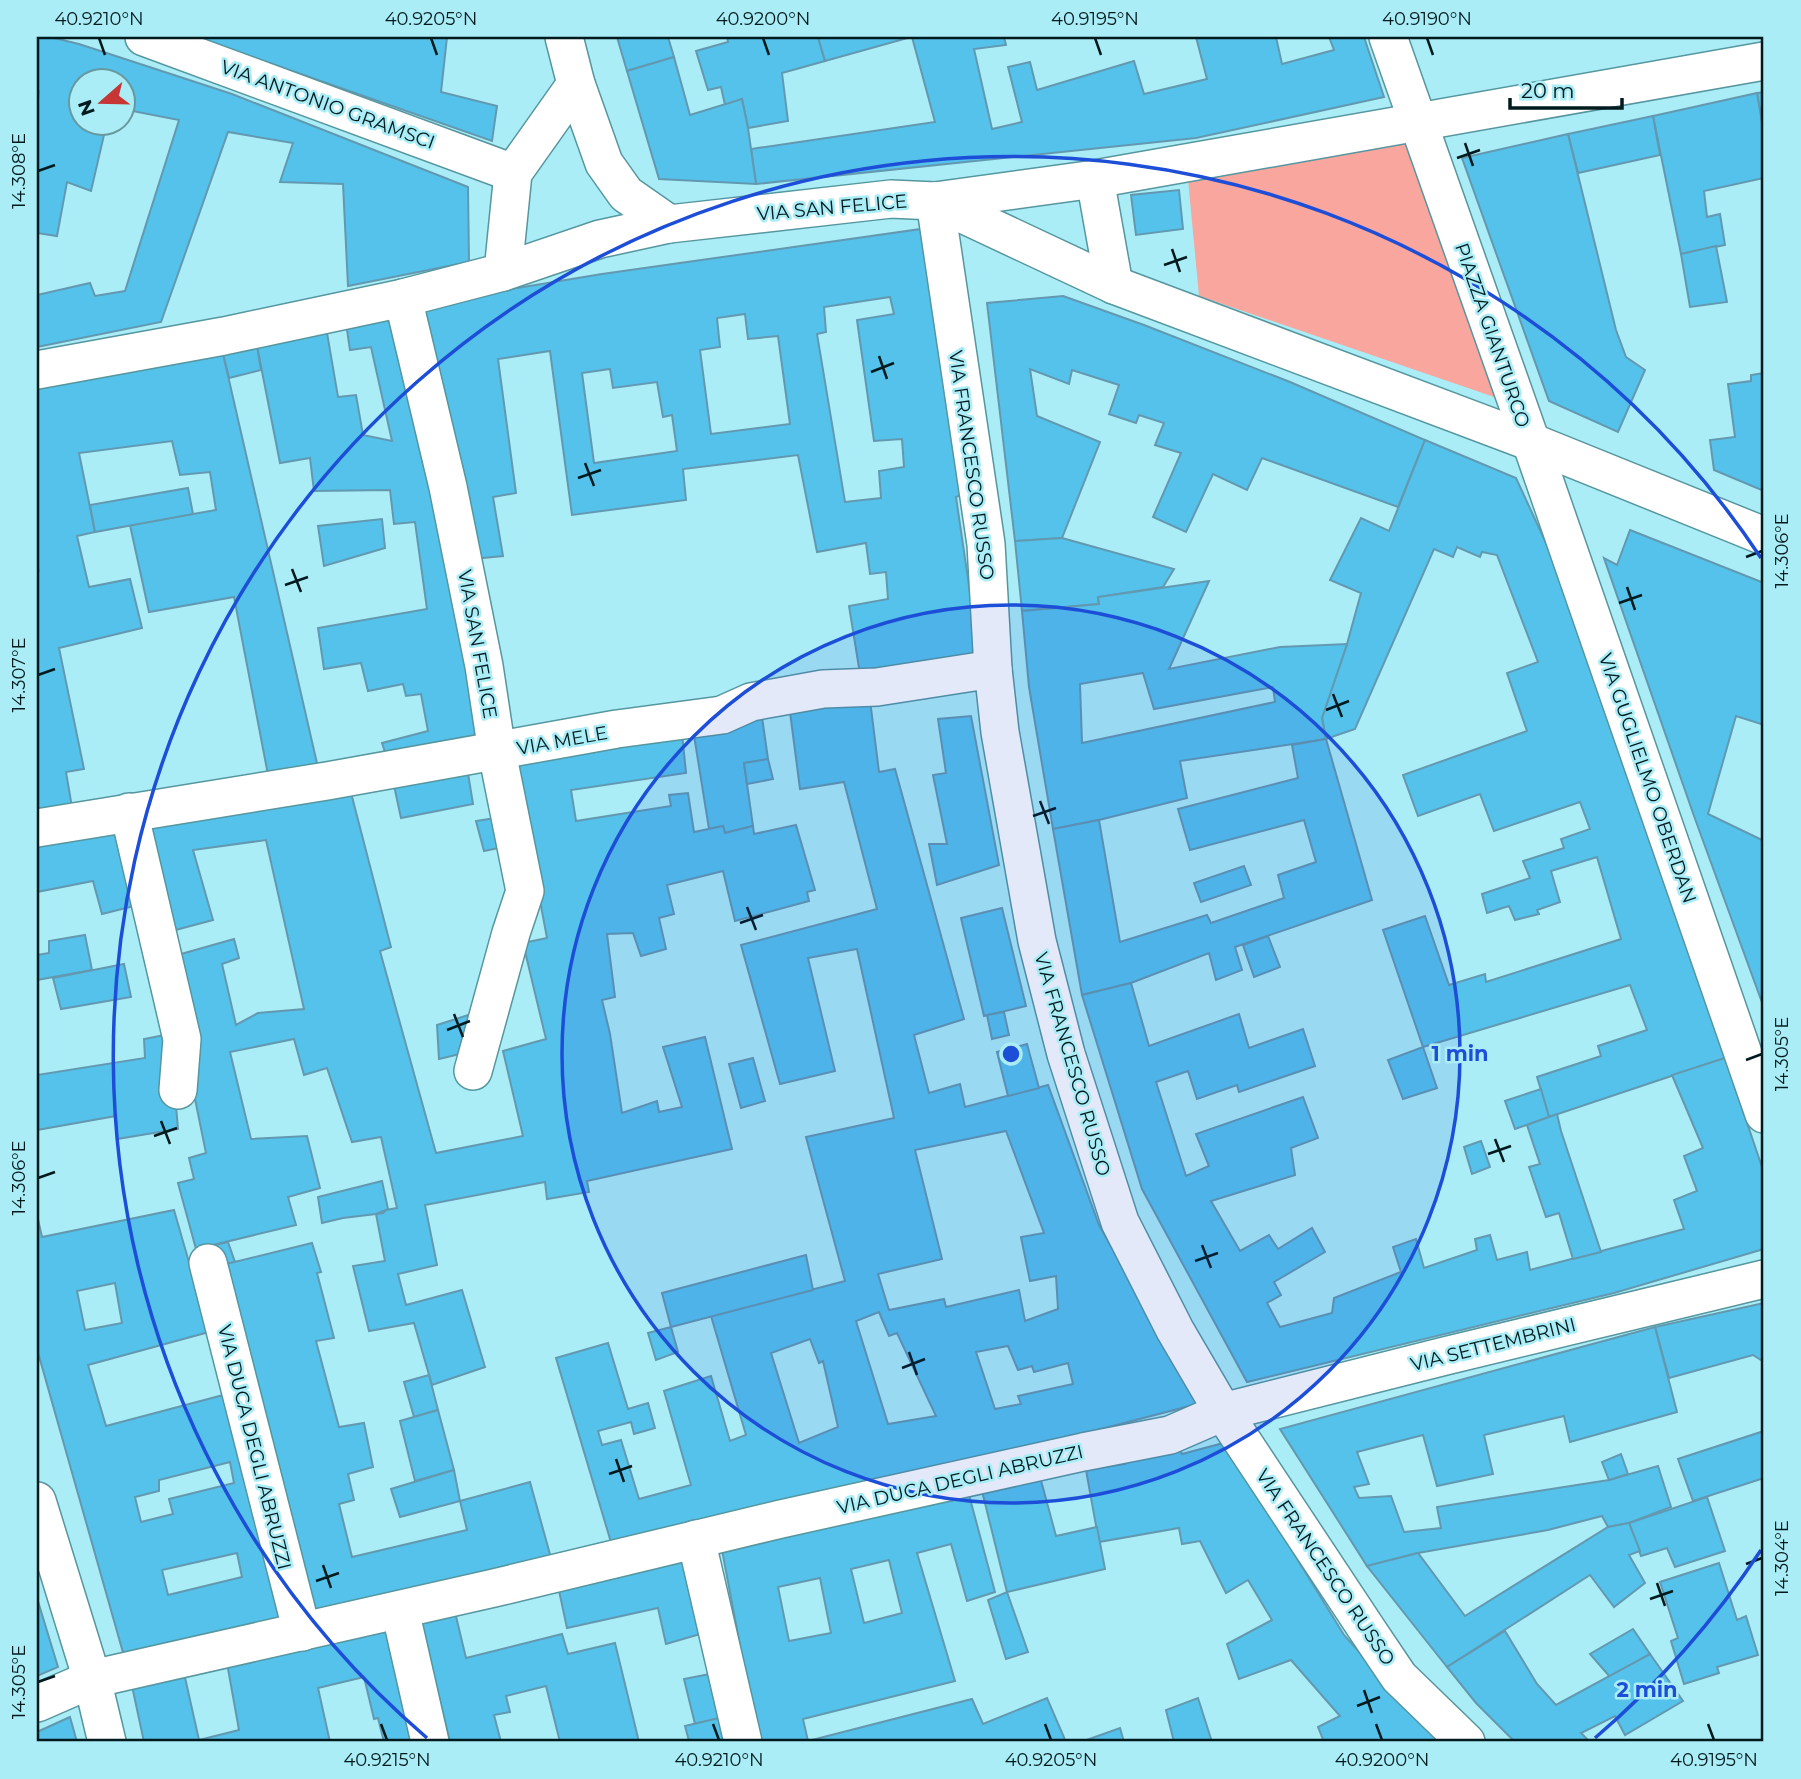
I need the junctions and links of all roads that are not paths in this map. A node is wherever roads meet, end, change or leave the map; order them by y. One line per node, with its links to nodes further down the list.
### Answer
1 (144, 37): 7 (street, VIA ANTONIO GRAMSCI)
2 (564, 37): 5 (street)
3 (1388, 37): 6 (street, PIAZZA GIANTURCO)
4 (1764, 61): 6 (street)
5 (576, 84): 7 (street); 10 (street)
6 (1419, 122): 8 (street); 15 (street, PIAZZA GIANTURCO)
7 (513, 173): 11 (street)
8 (1095, 178): 9 (street); 12 (street)
9 (935, 201): 10 (street, VIA SAN FELICE); 12 (street, PIAZZA GIANTURCO); 17 (street, VIA FRANCESCO RUSSO)
10 (669, 224): 11 (street, VIA SAN FELICE)
11 (503, 272): 13 (street, VIA SAN FELICE)
12 (1114, 285): 15 (street, PIAZZA GIANTURCO)
13 (403, 298): 14 (street, VIA SAN FELICE); 18 (street, VIA SAN FELICE)
14 (37, 370)
15 (1531, 442): 16 (street); 23 (street, VIA GUGLIELMO OBERDAN)
16 (1764, 536)
17 (993, 669): 18 (street, VIA MELE); 26 (street, VIA FRANCESCO RUSSO)
18 (497, 752): 19 (street, VIA MELE); 21 (street, VIA SAN FELICE)
19 (129, 812): 20 (street, VIA MELE); 22 (street)
20 (37, 828)
21 (473, 1072)
22 (178, 1090)
23 (1764, 1114)
24 (208, 1263): 30 (street, VIA DUCA DEGLI ABRUZZI)
25 (1764, 1279): 26 (street, VIA SETTEMBRINI)
26 (1223, 1412): 28 (street, VIA DUCA DEGLI ABRUZZI); 36 (street, VIA FRANCESCO RUSSO)
27 (37, 1502): 31 (street)
28 (696, 1539): 29 (street, VIA DUCA DEGLI ABRUZZI); 35 (street)
29 (400, 1610): 30 (street, VIA DUCA DEGLI ABRUZZI); 34 (street)
30 (302, 1632): 31 (street, VIA DUCA DEGLI ABRUZZI)
31 (92, 1679): 32 (street, VIA DUCA DEGLI ABRUZZI); 33 (street)
32 (37, 1703)
33 (107, 1742)
34 (430, 1742)
35 (743, 1742)
36 (1466, 1742)

